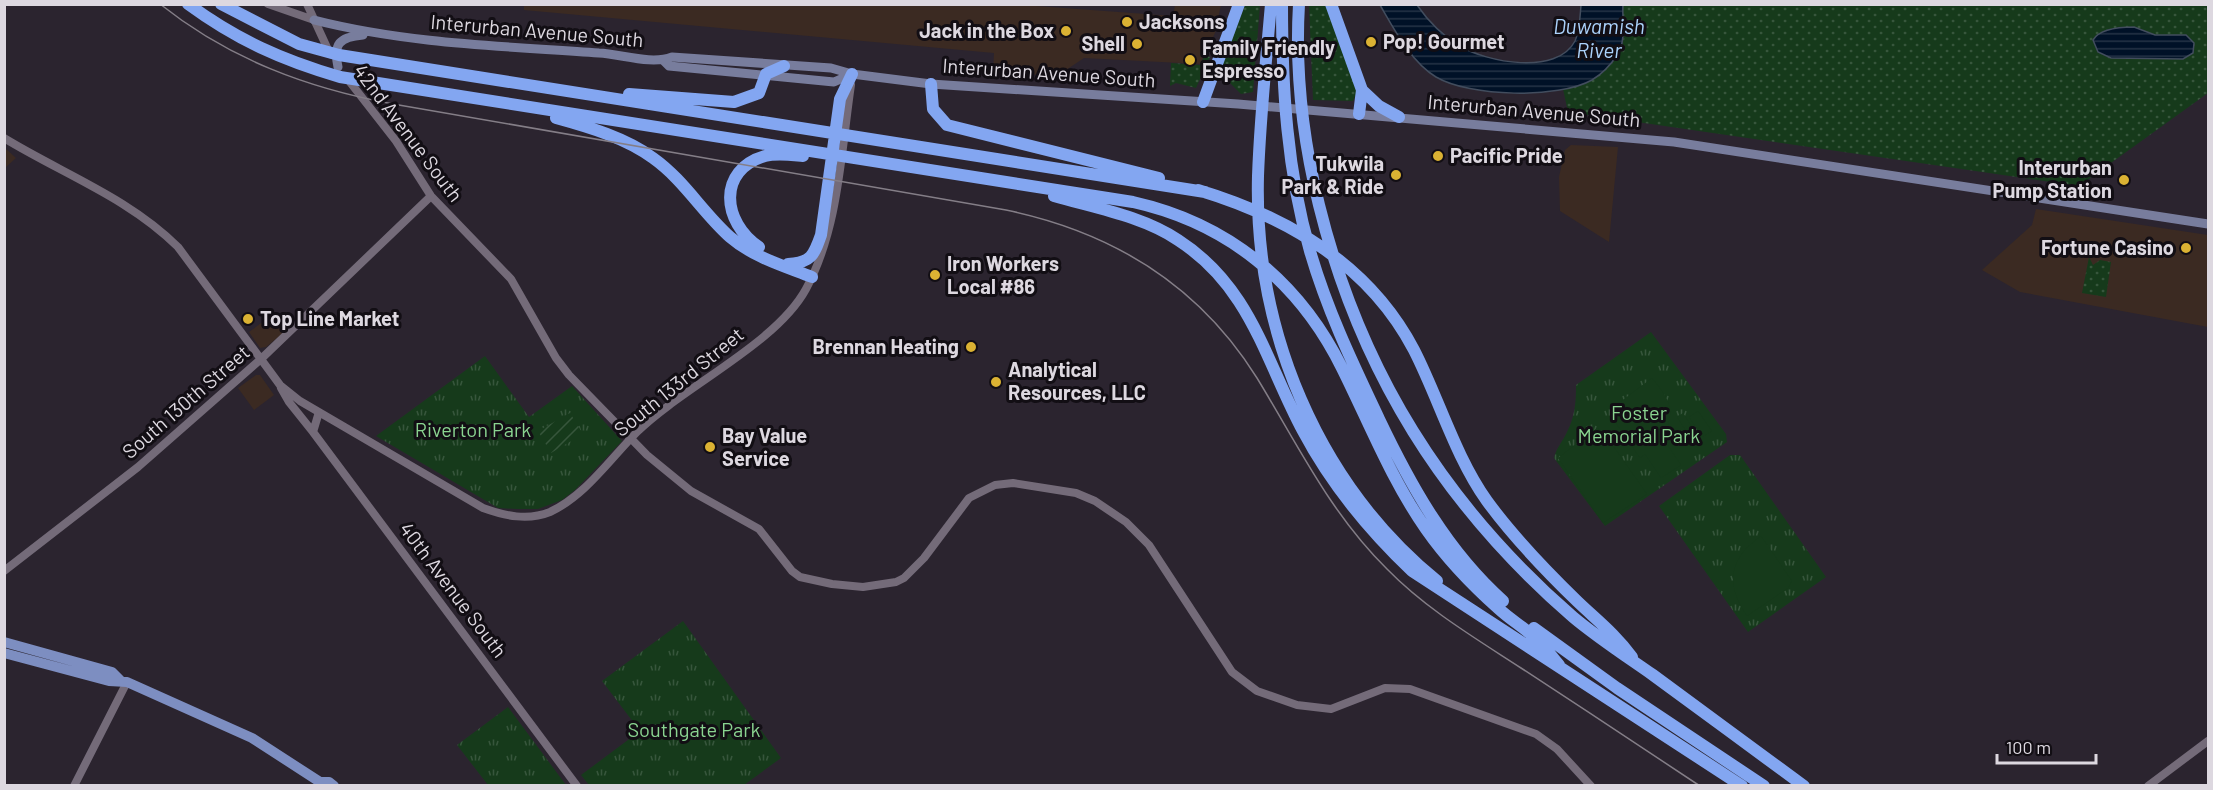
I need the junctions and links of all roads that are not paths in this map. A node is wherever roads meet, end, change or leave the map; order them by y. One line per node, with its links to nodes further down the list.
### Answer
1 (188, 4): 21 (highway)
2 (221, 4): 19 (highway)
3 (287, 4): 10 (street)
4 (307, 4): 11 (street, 42nd Avenue South)
5 (1239, 4): 22 (highway)
6 (1271, 4): 38 (highway)
7 (1282, 4): 51 (highway)
8 (1299, 4): 41 (highway)
9 (1331, 4): 20 (highway)
10 (270, 5): 11 (street, Interurban Avenue South)
11 (314, 20): 12 (main road, Interurban Avenue South); 15 (street, 42nd Avenue South)
12 (374, 34): 13 (main road, Interurban Avenue South); 15 (main road)
13 (663, 60): 14 (main road, Interurban Avenue South); 16 (main road, Interurban Avenue South)
14 (784, 66): 16 (highway); 17 (main road, Interurban Avenue South)
15 (338, 67): 29 (street, 42nd Avenue South)
16 (766, 74): 17 (main road, Interurban Avenue South); 19 (highway)
17 (852, 74): 18 (main road, Interurban Avenue South); 31 (highway); 32 (street, South 133rd Street)
18 (932, 84): 22 (main road, Interurban Avenue South); 28 (highway)
19 (526, 86): 28 (highway)
20 (1362, 90): 23 (highway); 24 (highway)
21 (494, 102): 26 (highway); 32 (highway)
22 (1203, 102): 23 (main road, Interurban Avenue South)
23 (1359, 114): 24 (main road, Interurban Avenue South)
24 (1399, 117): 30 (main road, Interurban Avenue South)
25 (4, 138): 33 (street)
26 (819, 154): 27 (highway); 31 (highway)
27 (1004, 182): 38 (highway); 42 (highway)
28 (1205, 192): 41 (highway)
29 (431, 196): 33 (street, South 130th Street); 49 (street, 42nd Avenue South)
30 (2208, 224)
31 (788, 264): 32 (highway)
32 (812, 277): 35 (street, South 133rd Street)
33 (261, 360): 34 (street); 37 (street, South 130th Street)
34 (280, 384): 35 (street); 36 (street, 40th Avenue South)
35 (319, 412): 36 (street)
36 (313, 432): 48 (street, 40th Avenue South)
37 (4, 571)
38 (1475, 612): 42 (highway)
39 (4, 642): 43 (main road)
40 (4, 653): 43 (main road)
41 (1636, 663): 52 (highway)
42 (1559, 665): 50 (highway)
43 (123, 681): 45 (main road); 46 (street)
44 (2208, 741): 53 (street)
45 (320, 784): 47 (main road)
46 (74, 786)
47 (334, 786)
48 (577, 786)
49 (1590, 786)
50 (1742, 786)
51 (1764, 786)
52 (1804, 786)
53 (2148, 786)

